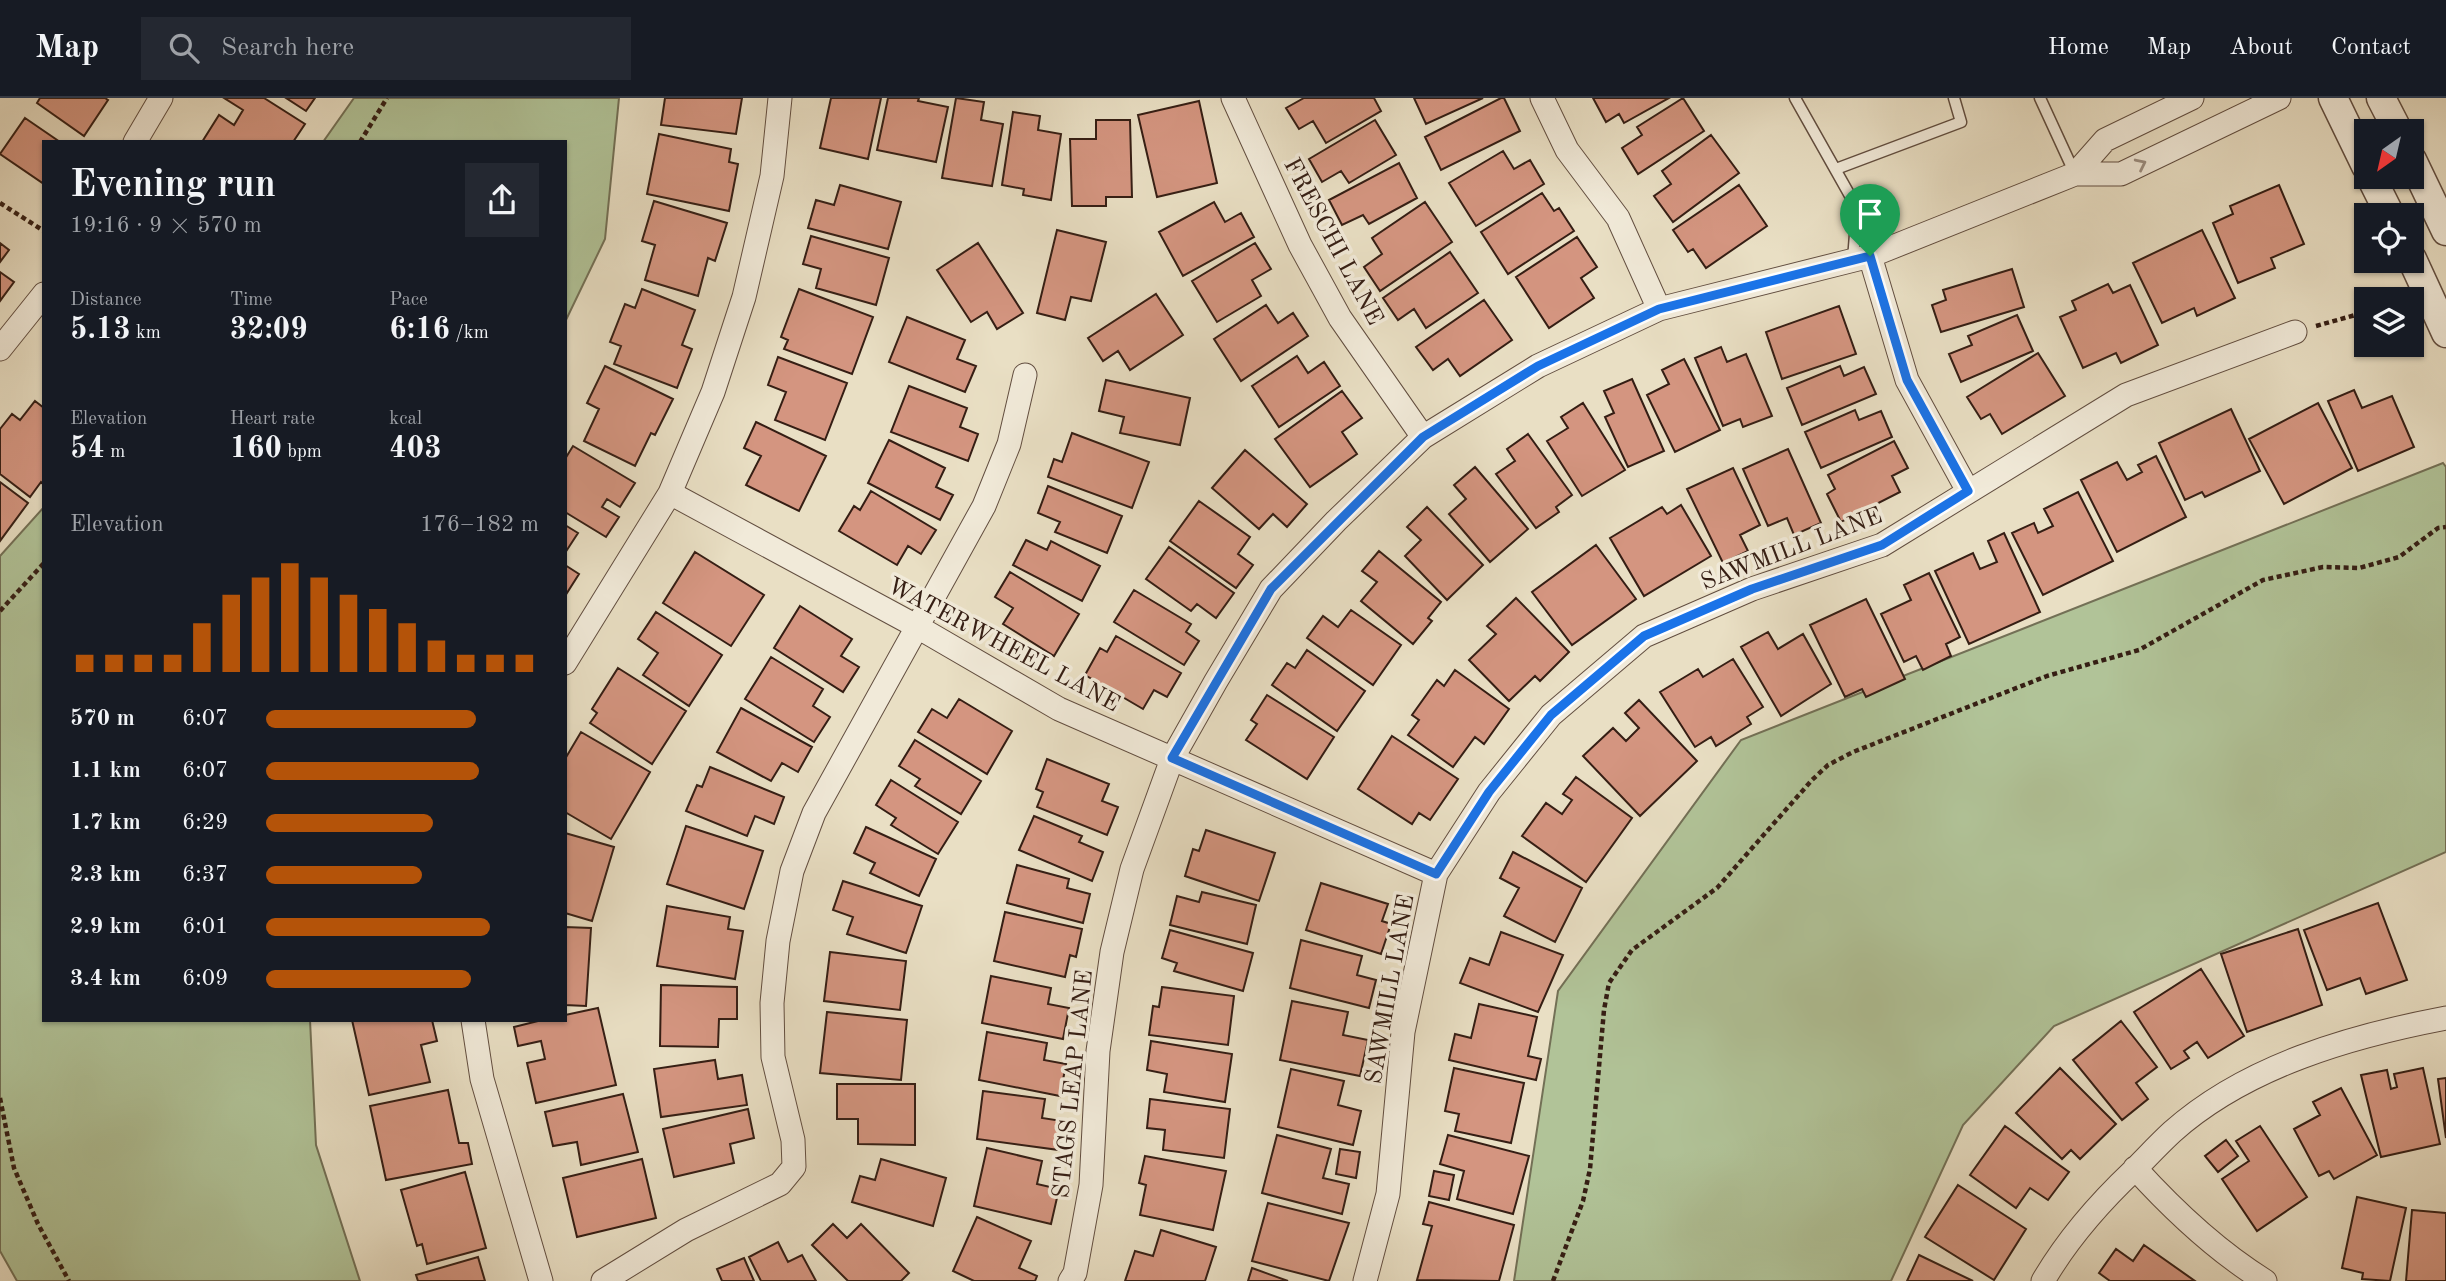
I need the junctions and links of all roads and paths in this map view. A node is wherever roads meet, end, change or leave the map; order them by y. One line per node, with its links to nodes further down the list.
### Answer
1 (161, 98): 14 (street)
2 (387, 98): 15 (path)
3 (780, 98): 34 (street)
4 (1233, 98): 32 (street, FRESCHI LANE)
5 (1542, 98): 26 (street)
6 (1795, 98): 17 (lane)
7 (1954, 98): 17 (lane)
8 (2040, 98): 18 (lane)
9 (2192, 98): 18 (street, STAGS LEAP LANE)
10 (2279, 98): 18 (street, STAGS LEAP LANE, one-way to 10)
11 (2333, 98): 16 (street)
12 (2381, 98): 13 (street)
13 (2392, 119)
14 (136, 140)
15 (361, 140)
16 (2354, 141)
17 (1836, 169): 23 (lane)
18 (2075, 174): 23 (street, STAGS LEAP LANE)
19 (2424, 185): 22 (street)
20 (0, 203): 21 (path)
21 (42, 231)
22 (2446, 231)
23 (1861, 258): 26 (street, STAGS LEAP LANE); 33 (street)
24 (2418, 273): 29 (street)
25 (42, 296): 30 (street)
26 (1659, 309): 32 (street, STAGS LEAP LANE)
27 (2354, 315): 28 (path)
28 (2295, 332): 33 (street, SAWMILL LANE)
29 (2446, 333)
30 (0, 349)
31 (1025, 375): 38 (street)
32 (1423, 437): 40 (street, STAGS LEAP LANE)
33 (1968, 491): 41 (street, SAWMILL LANE)
34 (670, 493): 38 (street, WATERWHEEL LANE); 39 (street)
35 (2446, 527): 51 (path)
36 (42, 565): 37 (path)
37 (0, 611)
38 (916, 626): 40 (street, WATERWHEEL LANE); 48 (street)
39 (567, 660)
40 (1172, 758): 41 (street, WATERWHEEL LANE); 49 (street, STAGS LEAP LANE)
41 (1436, 874): 50 (street, SAWMILL LANE)
42 (2446, 1018): 45 (street)
43 (473, 1022): 47 (street)
44 (0, 1098): 46 (path)
45 (2135, 1168): 52 (street); 53 (street)
46 (69, 1281)
47 (541, 1281)
48 (603, 1281)
49 (1070, 1281)
50 (1365, 1281)
51 (1553, 1281)
52 (2043, 1281)
53 (2265, 1281)

